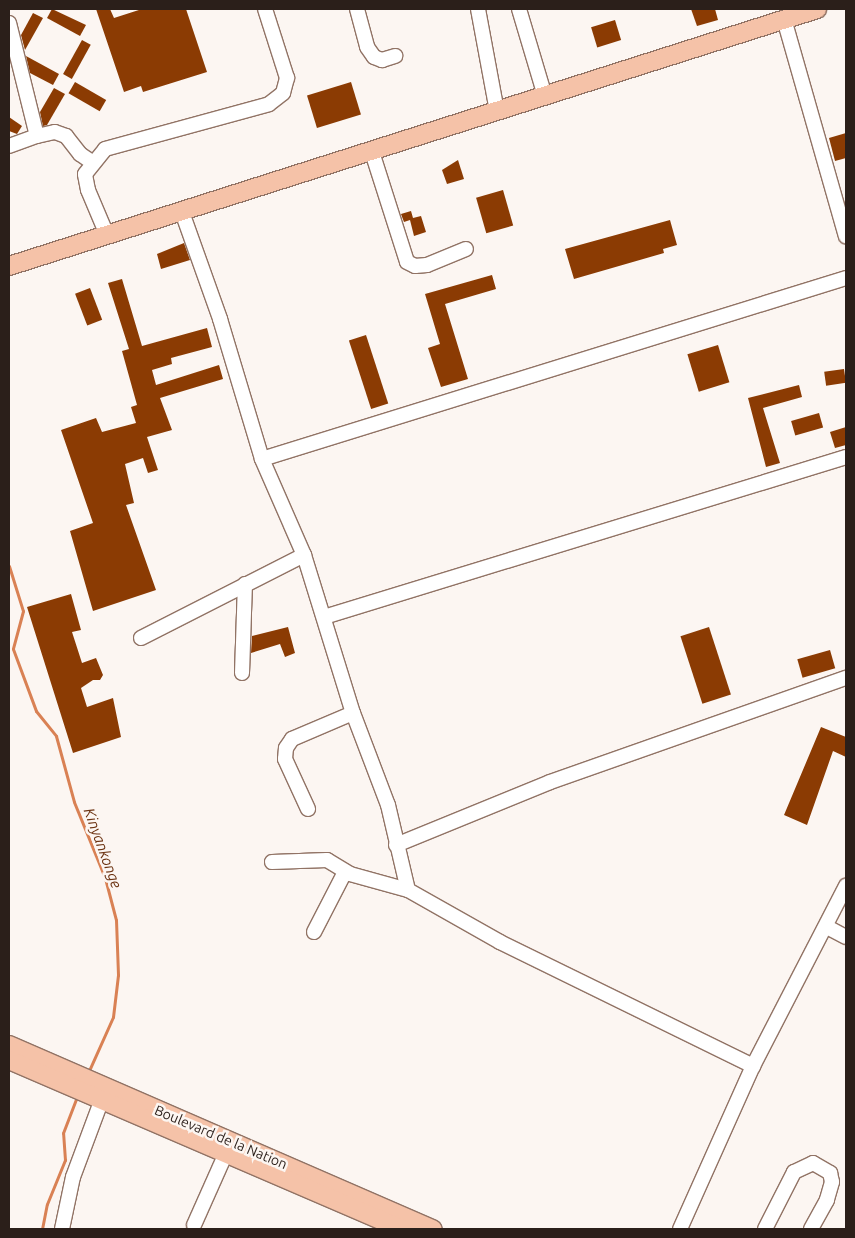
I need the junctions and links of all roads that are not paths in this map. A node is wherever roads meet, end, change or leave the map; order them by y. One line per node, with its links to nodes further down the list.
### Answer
1 (266, 9): 14 (street)
2 (478, 9): 10 (street)
3 (518, 9): 9 (street)
4 (817, 9): 6 (main road)
5 (360, 10): 8 (street)
6 (784, 19): 9 (main road); 17 (street)
7 (9, 23): 11 (street)
8 (395, 56)
9 (545, 96): 10 (main road)
10 (497, 112): 13 (main road)
11 (37, 136): 12 (street); 14 (street)
12 (9, 146)
13 (372, 152): 15 (main road); 18 (street)
14 (92, 162): 16 (street)
15 (182, 212): 16 (main road); 22 (street)
16 (107, 235): 19 (main road)
17 (846, 236)
18 (466, 249)
19 (9, 266)
20 (846, 278): 22 (street)
21 (846, 457): 25 (street)
22 (262, 459): 23 (street)
23 (304, 555): 24 (street); 25 (street)
24 (245, 584): 26 (street); 27 (street)
25 (324, 617): 29 (street)
26 (140, 638)
27 (242, 674)
28 (846, 678): 31 (street)
29 (353, 713): 30 (street); 31 (street)
30 (308, 809)
31 (396, 845): 35 (street)
32 (272, 862): 33 (street)
33 (345, 872): 35 (street); 37 (street)
34 (846, 886): 36 (street)
35 (408, 890): 41 (street)
36 (827, 927): 38 (street); 41 (street)
37 (314, 932)
38 (846, 937)
39 (9, 1045): 42 (main road, Boulevard de la Nation)
40 (9, 1060): 42 (main road, Boulevard de la Nation)
41 (753, 1066): 49 (street)
42 (73, 1080): 43 (main road, Boulevard de la Nation)
43 (96, 1092): 44 (main road, Boulevard de la Nation); 46 (street); 48 (main road, Boulevard de la Nation)
44 (226, 1153): 45 (street); 47 (main road, Boulevard de la Nation)
45 (194, 1225)
46 (62, 1229)
47 (402, 1229)
48 (433, 1229)
49 (680, 1229)
50 (765, 1229): 51 (street)
51 (811, 1229)

